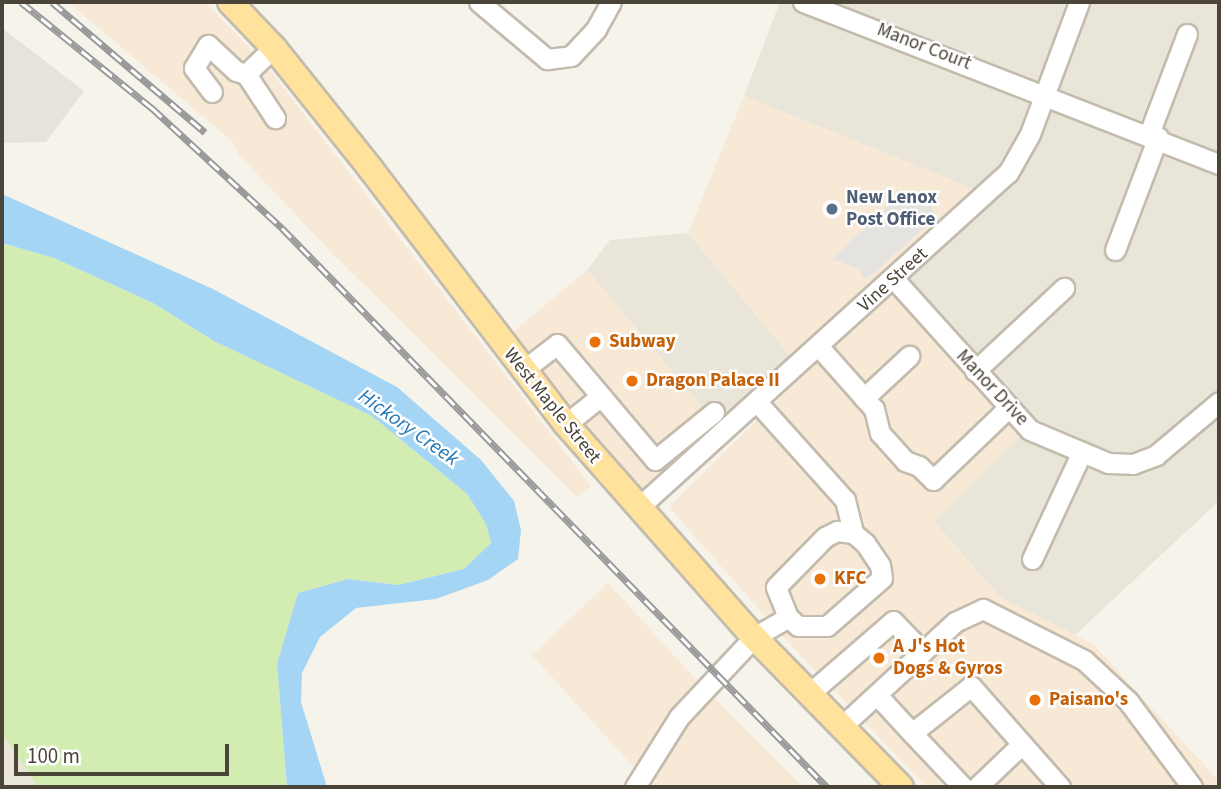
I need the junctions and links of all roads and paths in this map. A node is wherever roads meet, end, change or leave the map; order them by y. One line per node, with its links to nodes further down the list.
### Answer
1 (230, 2): 7 (main road, West Maple Street)
2 (479, 2): 3 (street)
3 (611, 2)
4 (803, 2): 10 (street, Manor Court)
5 (1079, 2): 10 (street, Vine Street)
6 (1187, 34): 12 (street)
7 (273, 48): 8 (street); 19 (main road, West Maple Street)
8 (246, 74): 9 (street); 11 (street)
9 (212, 92)
10 (1045, 93): 12 (street); 15 (street, Vine Street)
11 (275, 118)
12 (1154, 136): 13 (street); 14 (street)
13 (1219, 164)
14 (1115, 250)
15 (894, 279): 17 (street, Vine Street); 20 (street, Manor Drive)
16 (1064, 288): 20 (street)
17 (818, 347): 22 (street); 23 (street, Vine Street)
18 (909, 356): 22 (street)
19 (522, 371): 21 (street); 27 (main road, West Maple Street)
20 (975, 371): 25 (street, Manor Drive)
21 (601, 396): 26 (street); 27 (street)
22 (864, 398): 25 (street)
23 (757, 402): 29 (street, Vine Street); 30 (street)
24 (1219, 402): 28 (street, Manor Drive)
25 (1008, 408): 28 (street, Manor Drive)
26 (714, 412)
27 (566, 424): 29 (main road, West Maple Street)
28 (1082, 452): 31 (street)
29 (638, 508): 33 (main road, West Maple Street)
30 (853, 533): 32 (street); 32 (street)
31 (1032, 559)
32 (788, 617): 33 (street)
33 (754, 637): 35 (main road, West Maple Street); 40 (street)
34 (923, 652): 35 (street); 36 (street); 45 (street)
35 (810, 693): 37 (main road, West Maple Street)
36 (877, 695): 37 (street); 38 (street)
37 (842, 726): 41 (main road, West Maple Street)
38 (912, 733): 39 (street); 42 (street)
39 (1022, 744): 43 (street); 44 (street)
40 (635, 787)
41 (901, 787)
42 (963, 787)
43 (977, 787)
44 (1060, 787)
45 (1192, 787)

